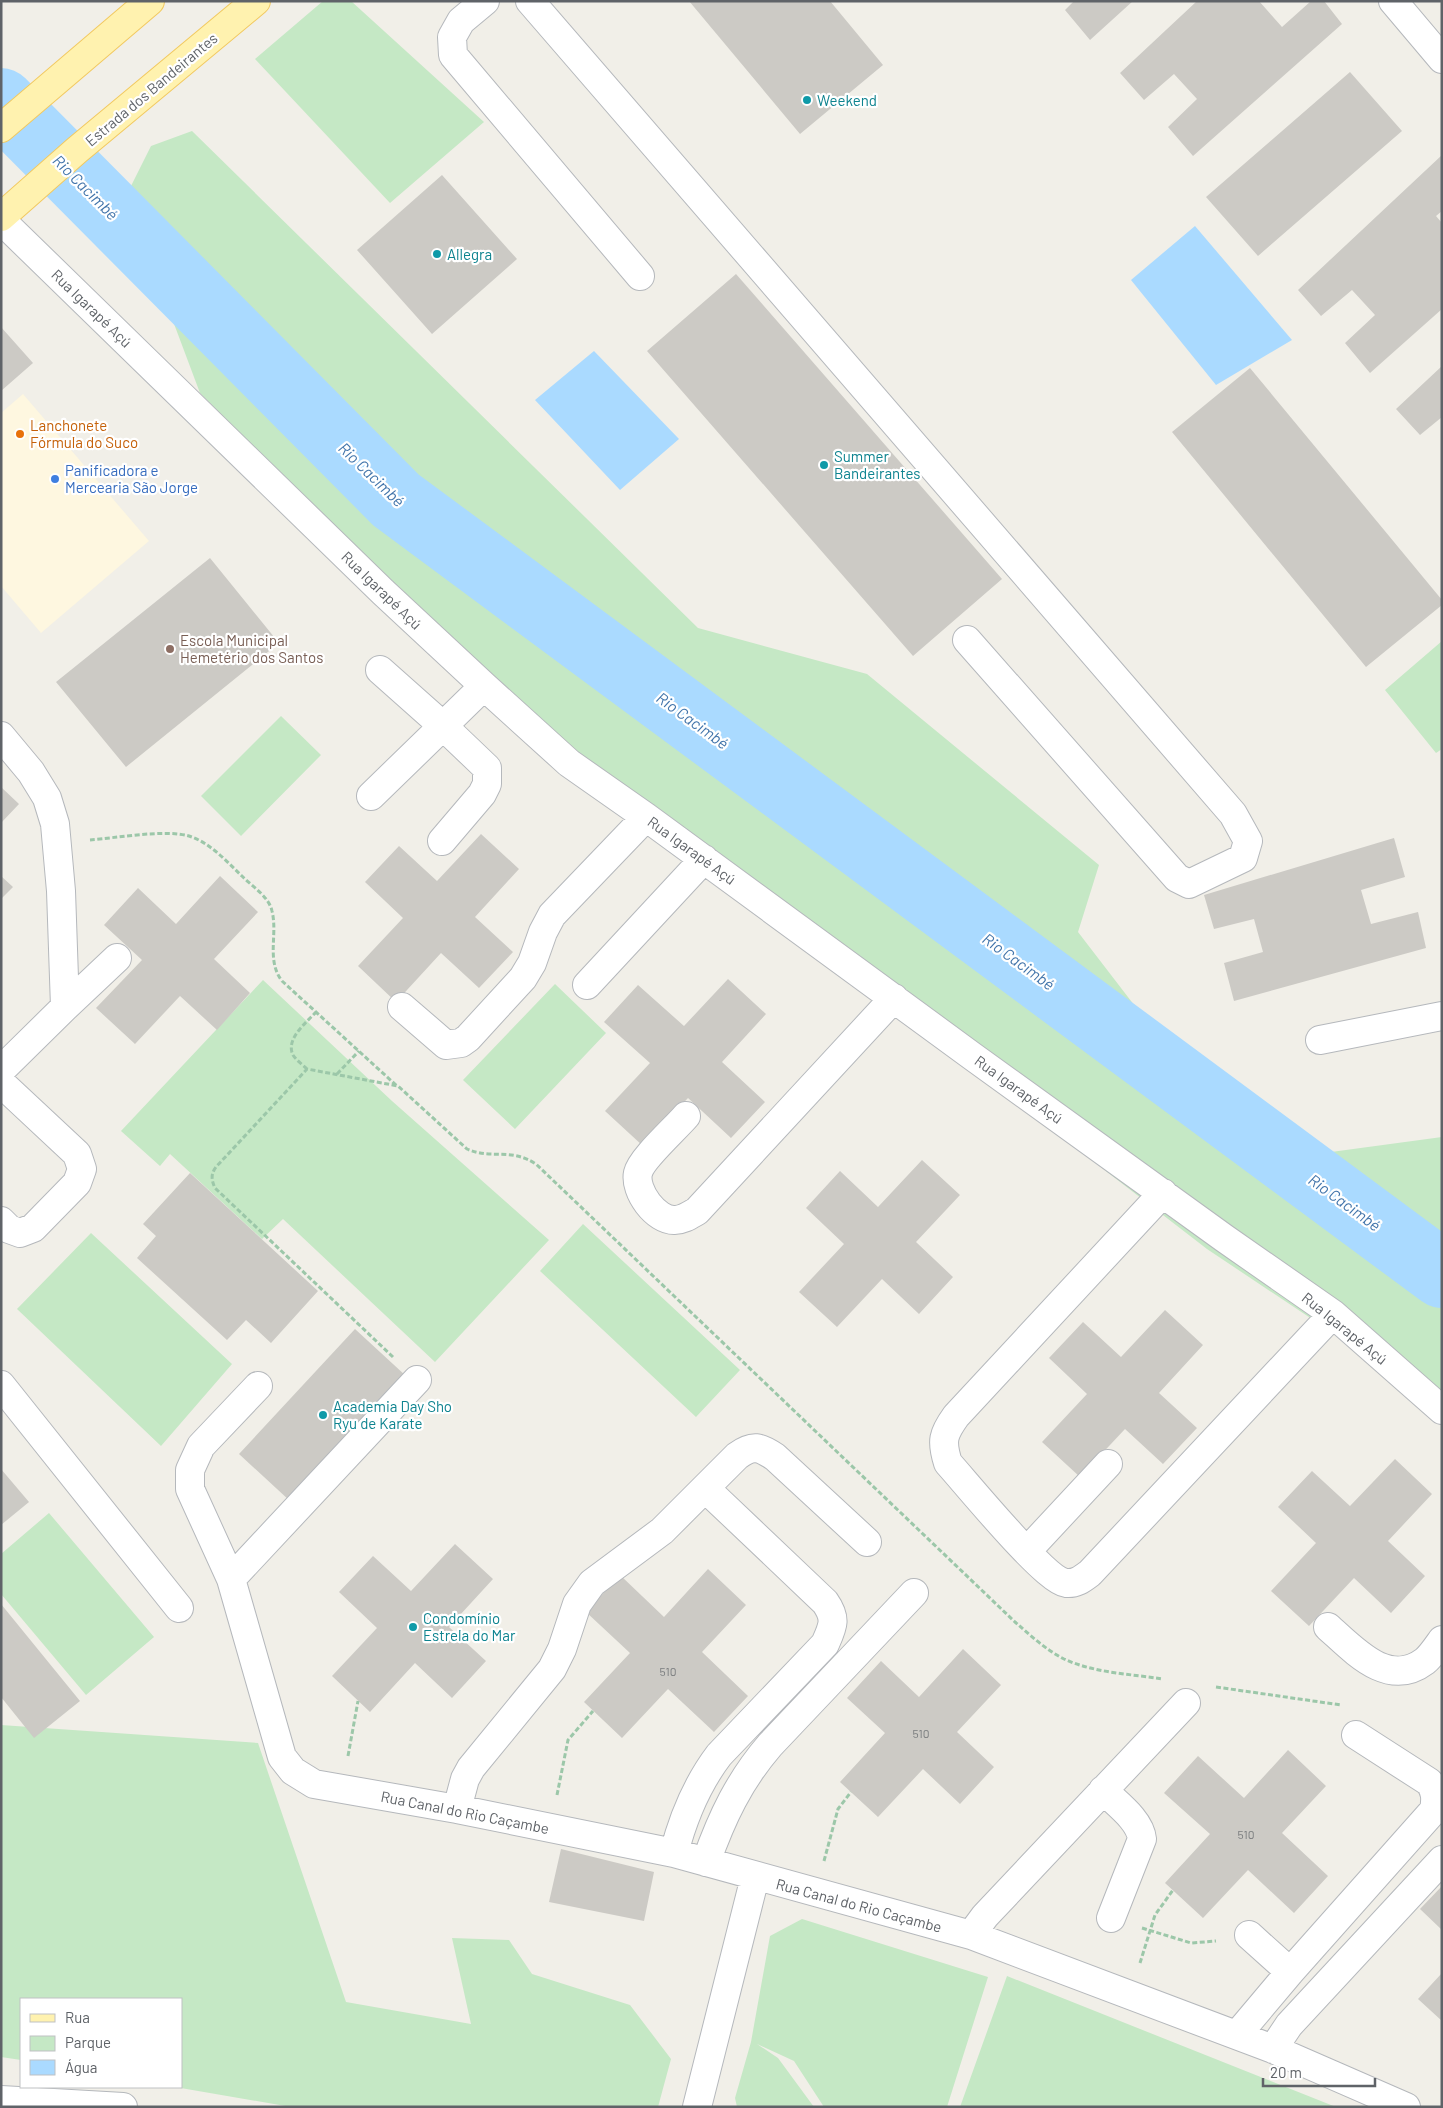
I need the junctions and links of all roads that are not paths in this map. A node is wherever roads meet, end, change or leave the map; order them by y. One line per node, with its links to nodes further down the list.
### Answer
1 (150, 1): 7 (main road)
2 (256, 1): 8 (main road, Estrada dos Bandeirantes)
3 (485, 1): 9 (street)
4 (530, 1): 10 (street)
5 (1393, 1): 6 (street)
6 (1442, 59)
7 (1, 128)
8 (1, 218): 12 (street, Rua Igarapé Açú)
9 (640, 276)
10 (968, 640)
11 (380, 670): 13 (street)
12 (484, 686): 13 (street); 16 (street, Rua Igarapé Açú)
13 (443, 726): 15 (street); 17 (street)
14 (1, 736): 22 (street)
15 (371, 796)
16 (646, 817): 18 (street, Rua Igarapé Açú); 23 (street)
17 (442, 841)
18 (704, 859): 20 (street); 21 (street, Rua Igarapé Açú)
19 (117, 958): 22 (street)
20 (587, 985)
21 (894, 998): 28 (street); 29 (street, Rua Igarapé Açú)
22 (65, 1007): 26 (street)
23 (402, 1007)
24 (1442, 1016): 25 (street)
25 (1320, 1040)
26 (1, 1070)
27 (1, 1083): 30 (street)
28 (686, 1116)
29 (1163, 1193): 31 (street, Rua Igarapé Açú); 39 (street)
30 (1, 1221)
31 (1333, 1314): 35 (street, Rua Igarapé Açú); 39 (street)
32 (417, 1380): 40 (street)
33 (1, 1385): 42 (street)
34 (258, 1386): 40 (street)
35 (1442, 1410)
36 (1108, 1464): 39 (street)
37 (705, 1488): 38 (street); 48 (street); 49 (street)
38 (867, 1542)
39 (1027, 1551)
40 (231, 1579): 48 (street, Rua Canal do Rio Caçambe)
41 (914, 1593): 51 (street)
42 (179, 1608)
43 (1328, 1627): 44 (street)
44 (1442, 1640)
45 (1186, 1703): 47 (street)
46 (1356, 1735): 56 (street)
47 (1103, 1790): 53 (street); 54 (street)
48 (457, 1809): 49 (street, Rua Canal do Rio Caçambe)
49 (674, 1853): 51 (street, Rua Canal do Rio Caçambe)
50 (1442, 1860): 58 (street)
51 (706, 1862): 52 (street, Rua Canal do Rio Caçambe)
52 (755, 1877): 54 (street, Rua Canal do Rio Caçambe); 61 (street)
53 (1110, 1918)
54 (971, 1935): 57 (street, Rua Canal do Rio Caçambe)
55 (1249, 1935): 56 (street)
56 (1290, 1972): 57 (street)
57 (1237, 2035): 58 (street, Rua Canal do Rio Caçambe)
58 (1273, 2049): 62 (street, Rua Canal do Rio Caçambe)
59 (1, 2100): 60 (street)
60 (124, 2107)
61 (697, 2107)
62 (1406, 2107)

